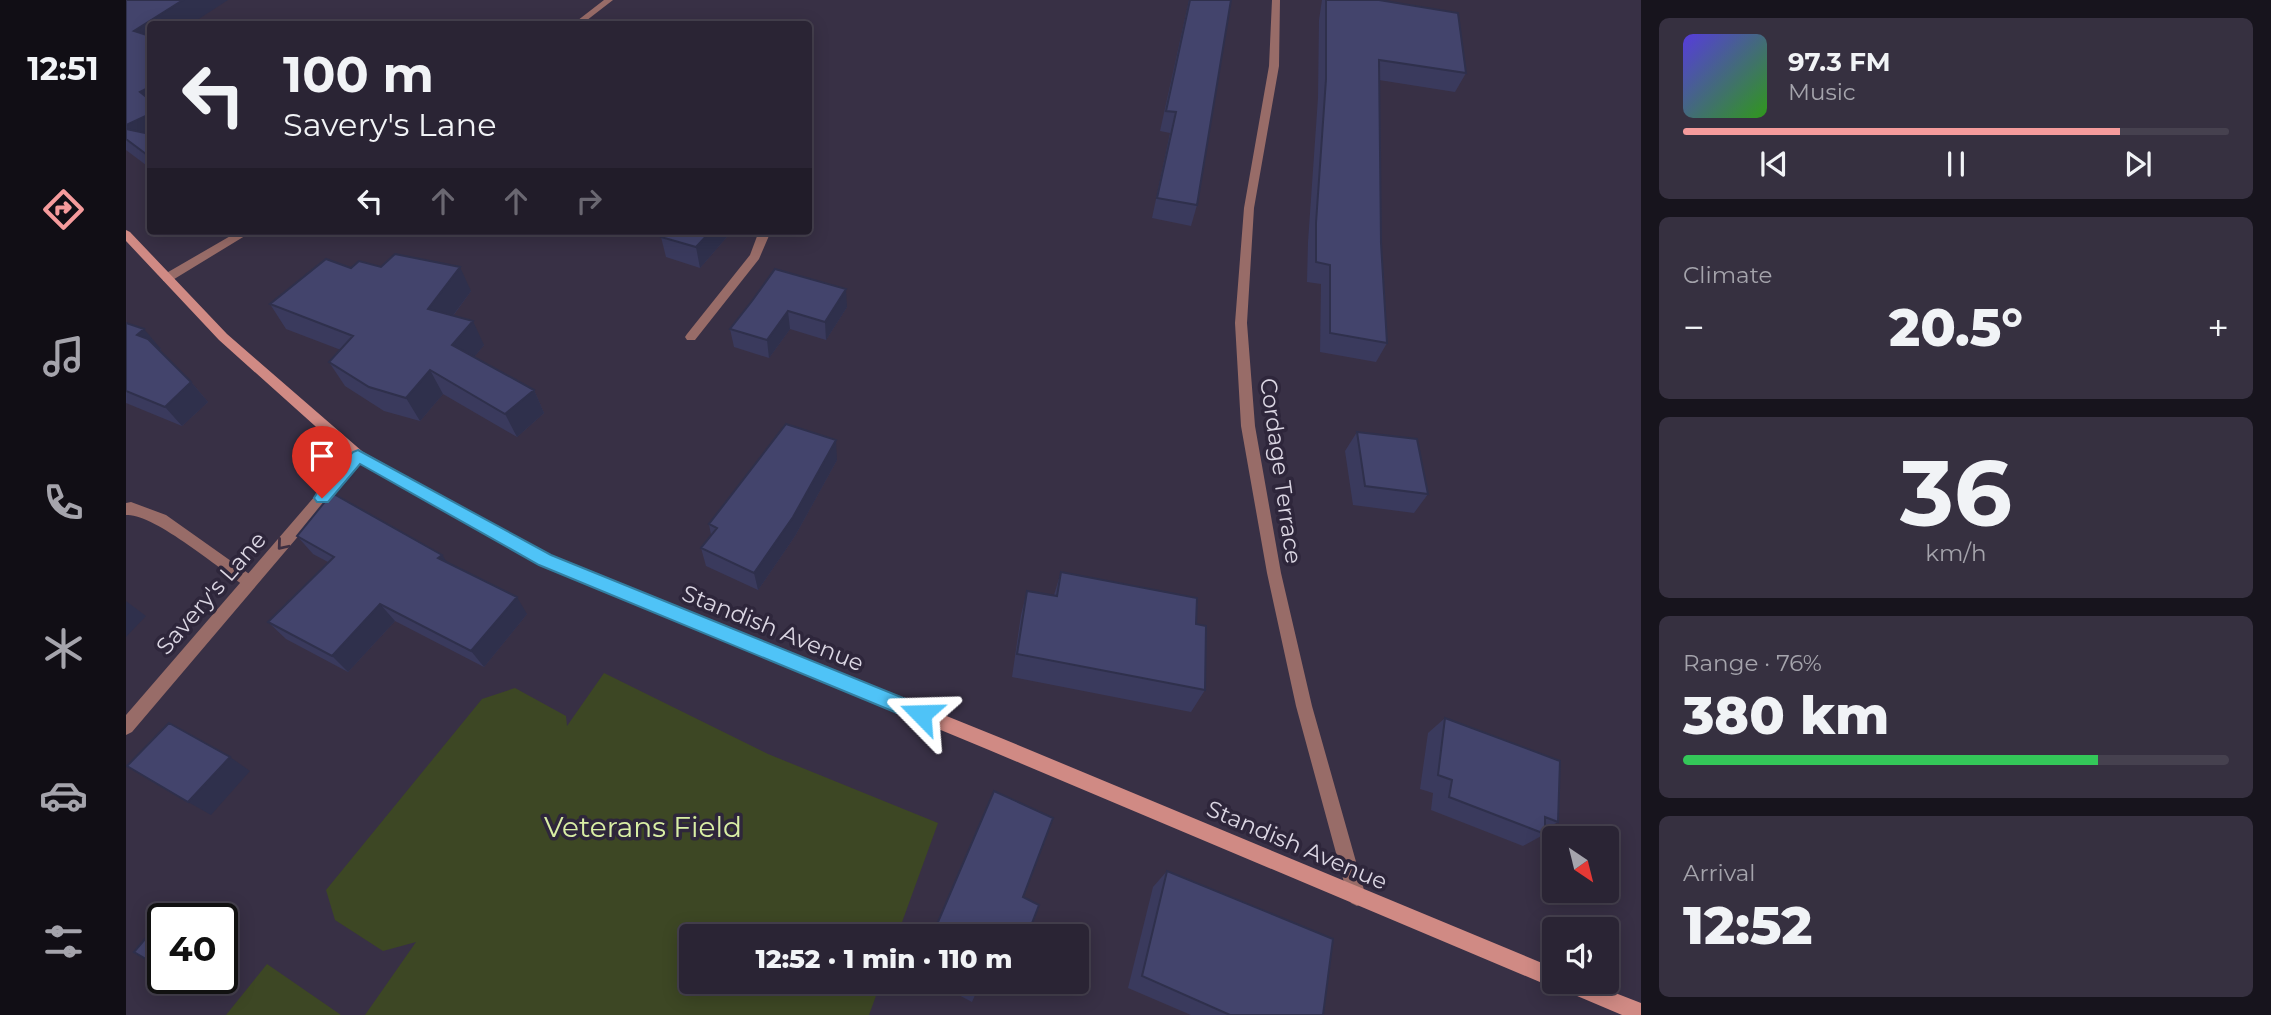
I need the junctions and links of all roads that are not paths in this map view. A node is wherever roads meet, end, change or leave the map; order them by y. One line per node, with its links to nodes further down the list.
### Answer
1 (609, 0): 3 (street)
2 (1276, 0): 13 (street, Cordage Terrace)
3 (581, 21)
4 (126, 234): 7 (street, Standish Avenue)
5 (240, 235): 7 (street)
6 (763, 235): 8 (street)
7 (167, 278): 9 (street, Standish Avenue)
8 (691, 337)
9 (358, 456): 11 (street, Savery's Lane, one-way to 11); 13 (street, Standish Avenue)
10 (126, 509): 11 (street)
11 (250, 582): 12 (street, Savery's Lane)
12 (126, 727)
13 (1357, 897): 14 (street, Standish Avenue)
14 (1542, 973)
15 (1594, 994): 16 (street)
16 (1641, 1013)

